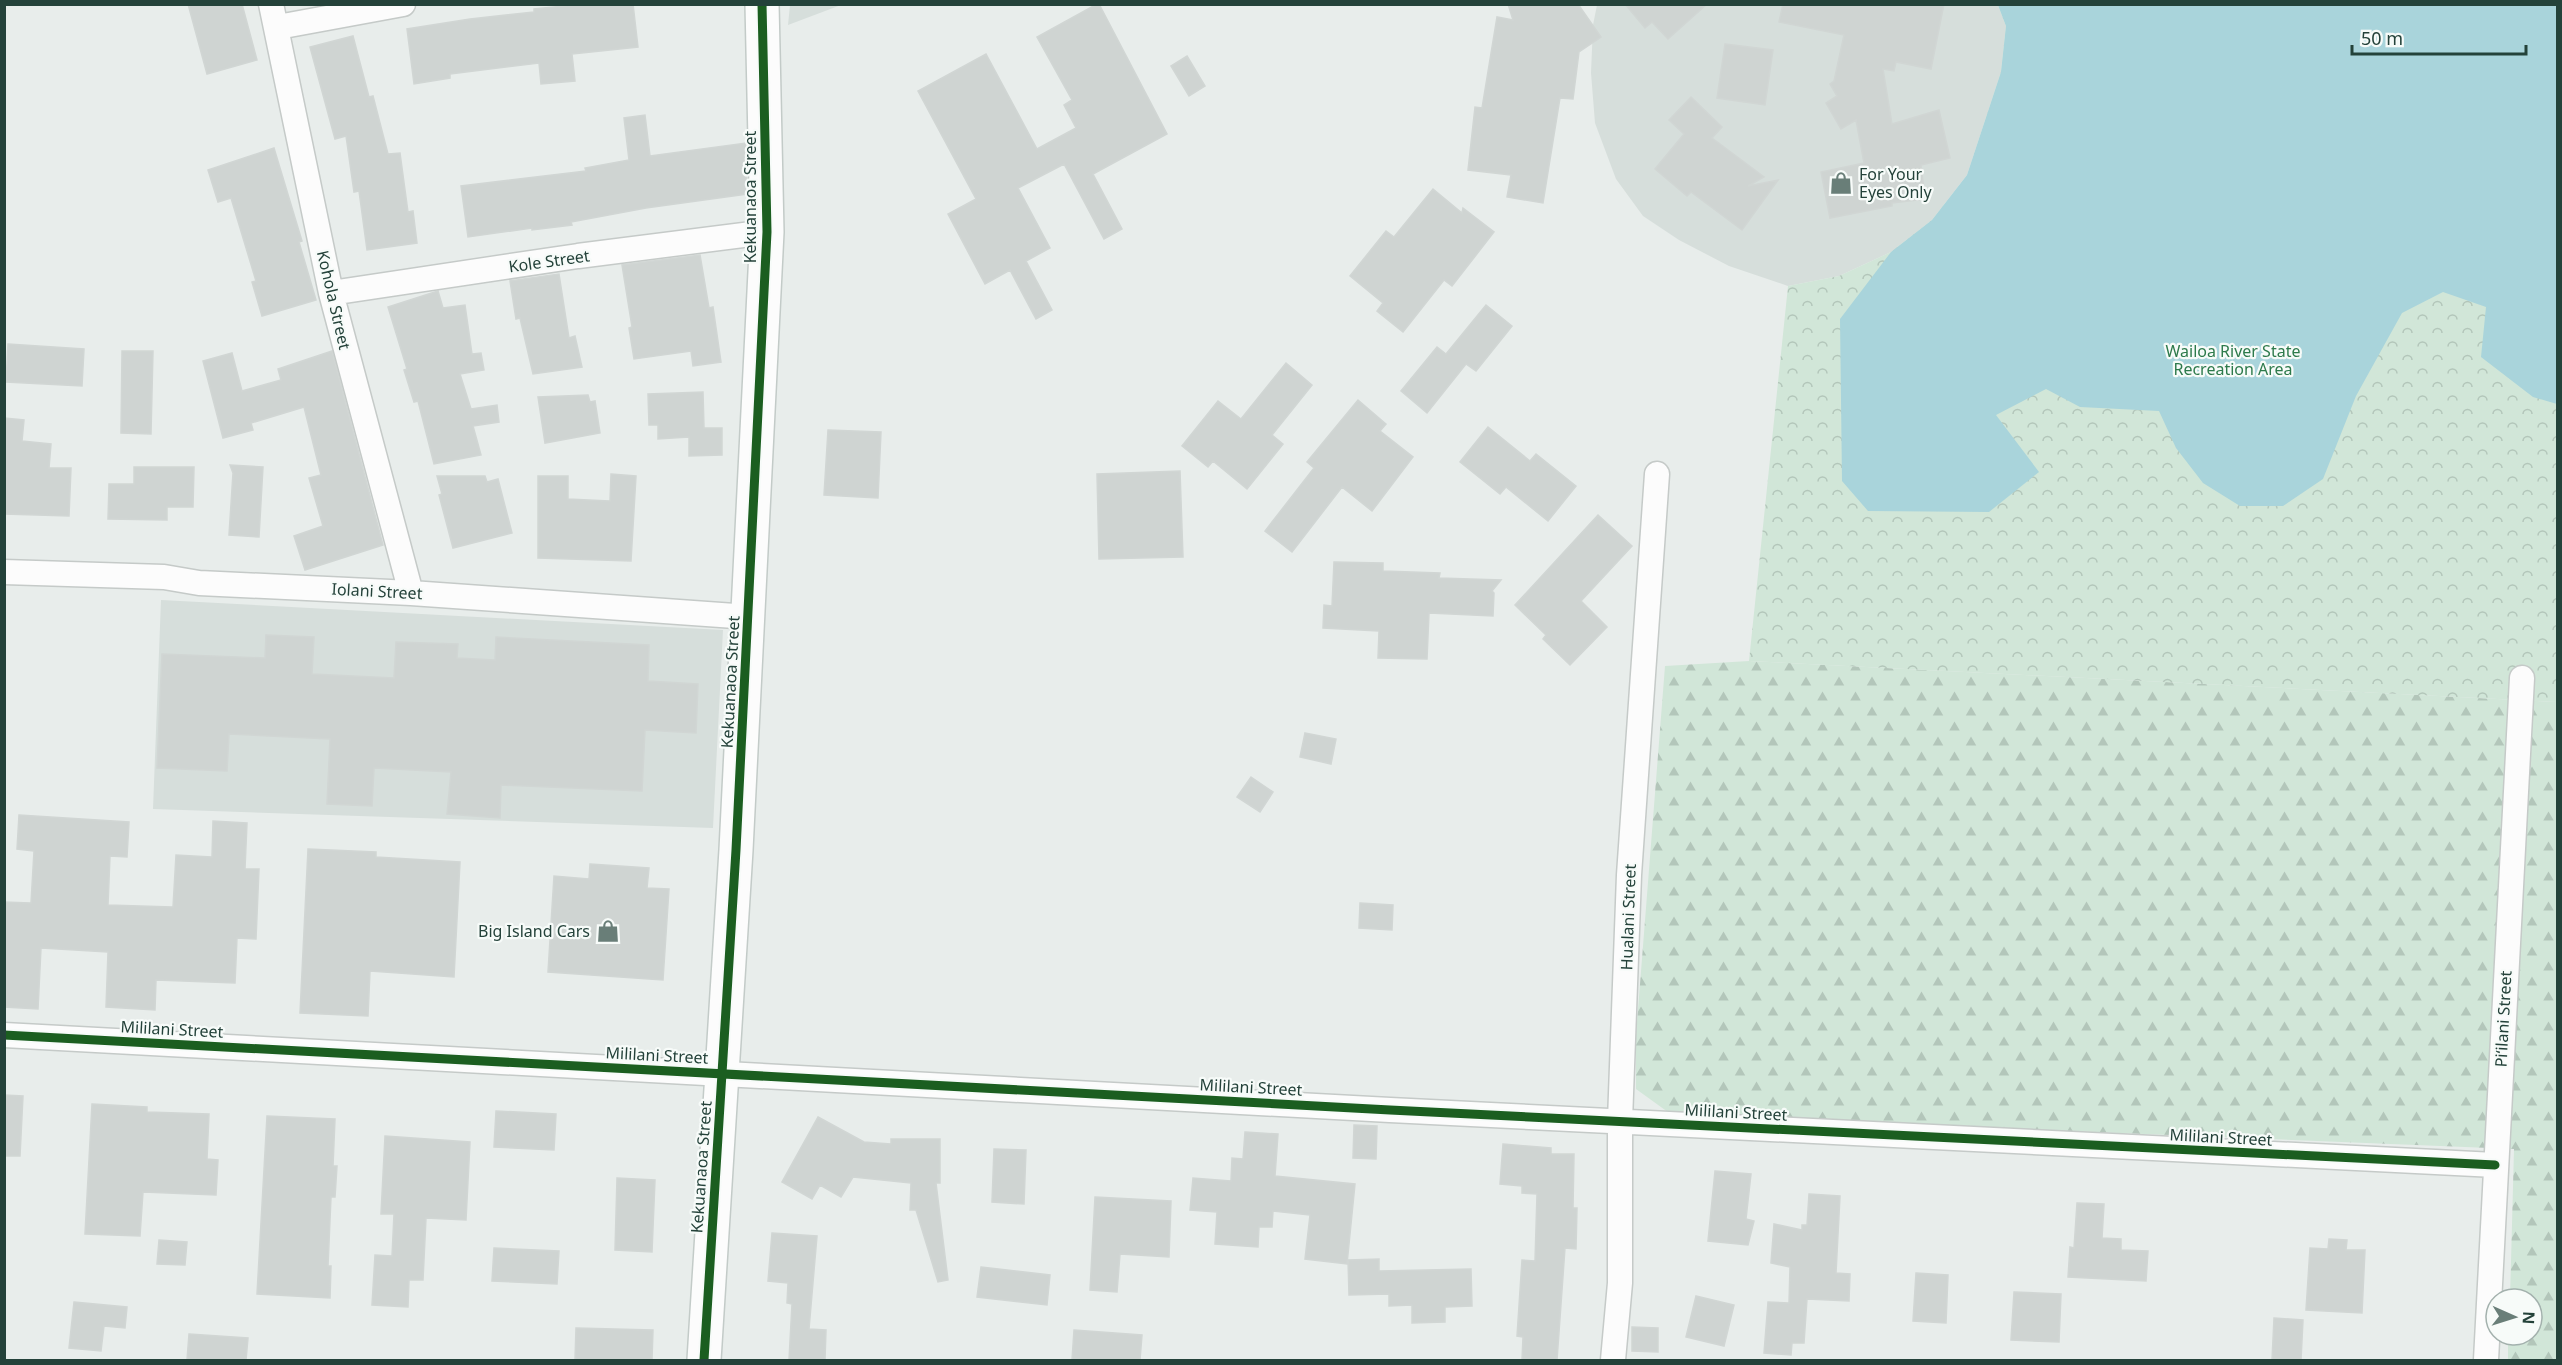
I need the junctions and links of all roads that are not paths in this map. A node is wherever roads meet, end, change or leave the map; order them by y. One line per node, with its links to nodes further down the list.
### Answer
1 (403, 4): 3 (street)
2 (762, 4): 4 (street, Kekuanaoa Street)
3 (274, 16): 5 (street, Kohola Street)
4 (767, 232): 5 (street, Kole Street); 9 (street, Kekuanaoa Street)
5 (331, 293): 8 (street, Kohola Street)
6 (1657, 474): 13 (street, Hualani Street)
7 (4, 572): 8 (street, Iolani Street)
8 (411, 593): 9 (street, Iolani Street)
9 (749, 617): 12 (street, Kekuanaoa Street)
10 (2522, 678): 14 (street, Pi‘ilani Street)
11 (4, 1035): 12 (street, Mililani Street)
12 (722, 1073): 13 (street, Mililani Street); 15 (street, Kekuanaoa Street)
13 (1620, 1121): 14 (street, Mililani Street); 16 (street, Hualani Street)
14 (2495, 1165): 17 (street, Pi‘ilani Street)
15 (704, 1360)
16 (1613, 1360)
17 (2486, 1360)

